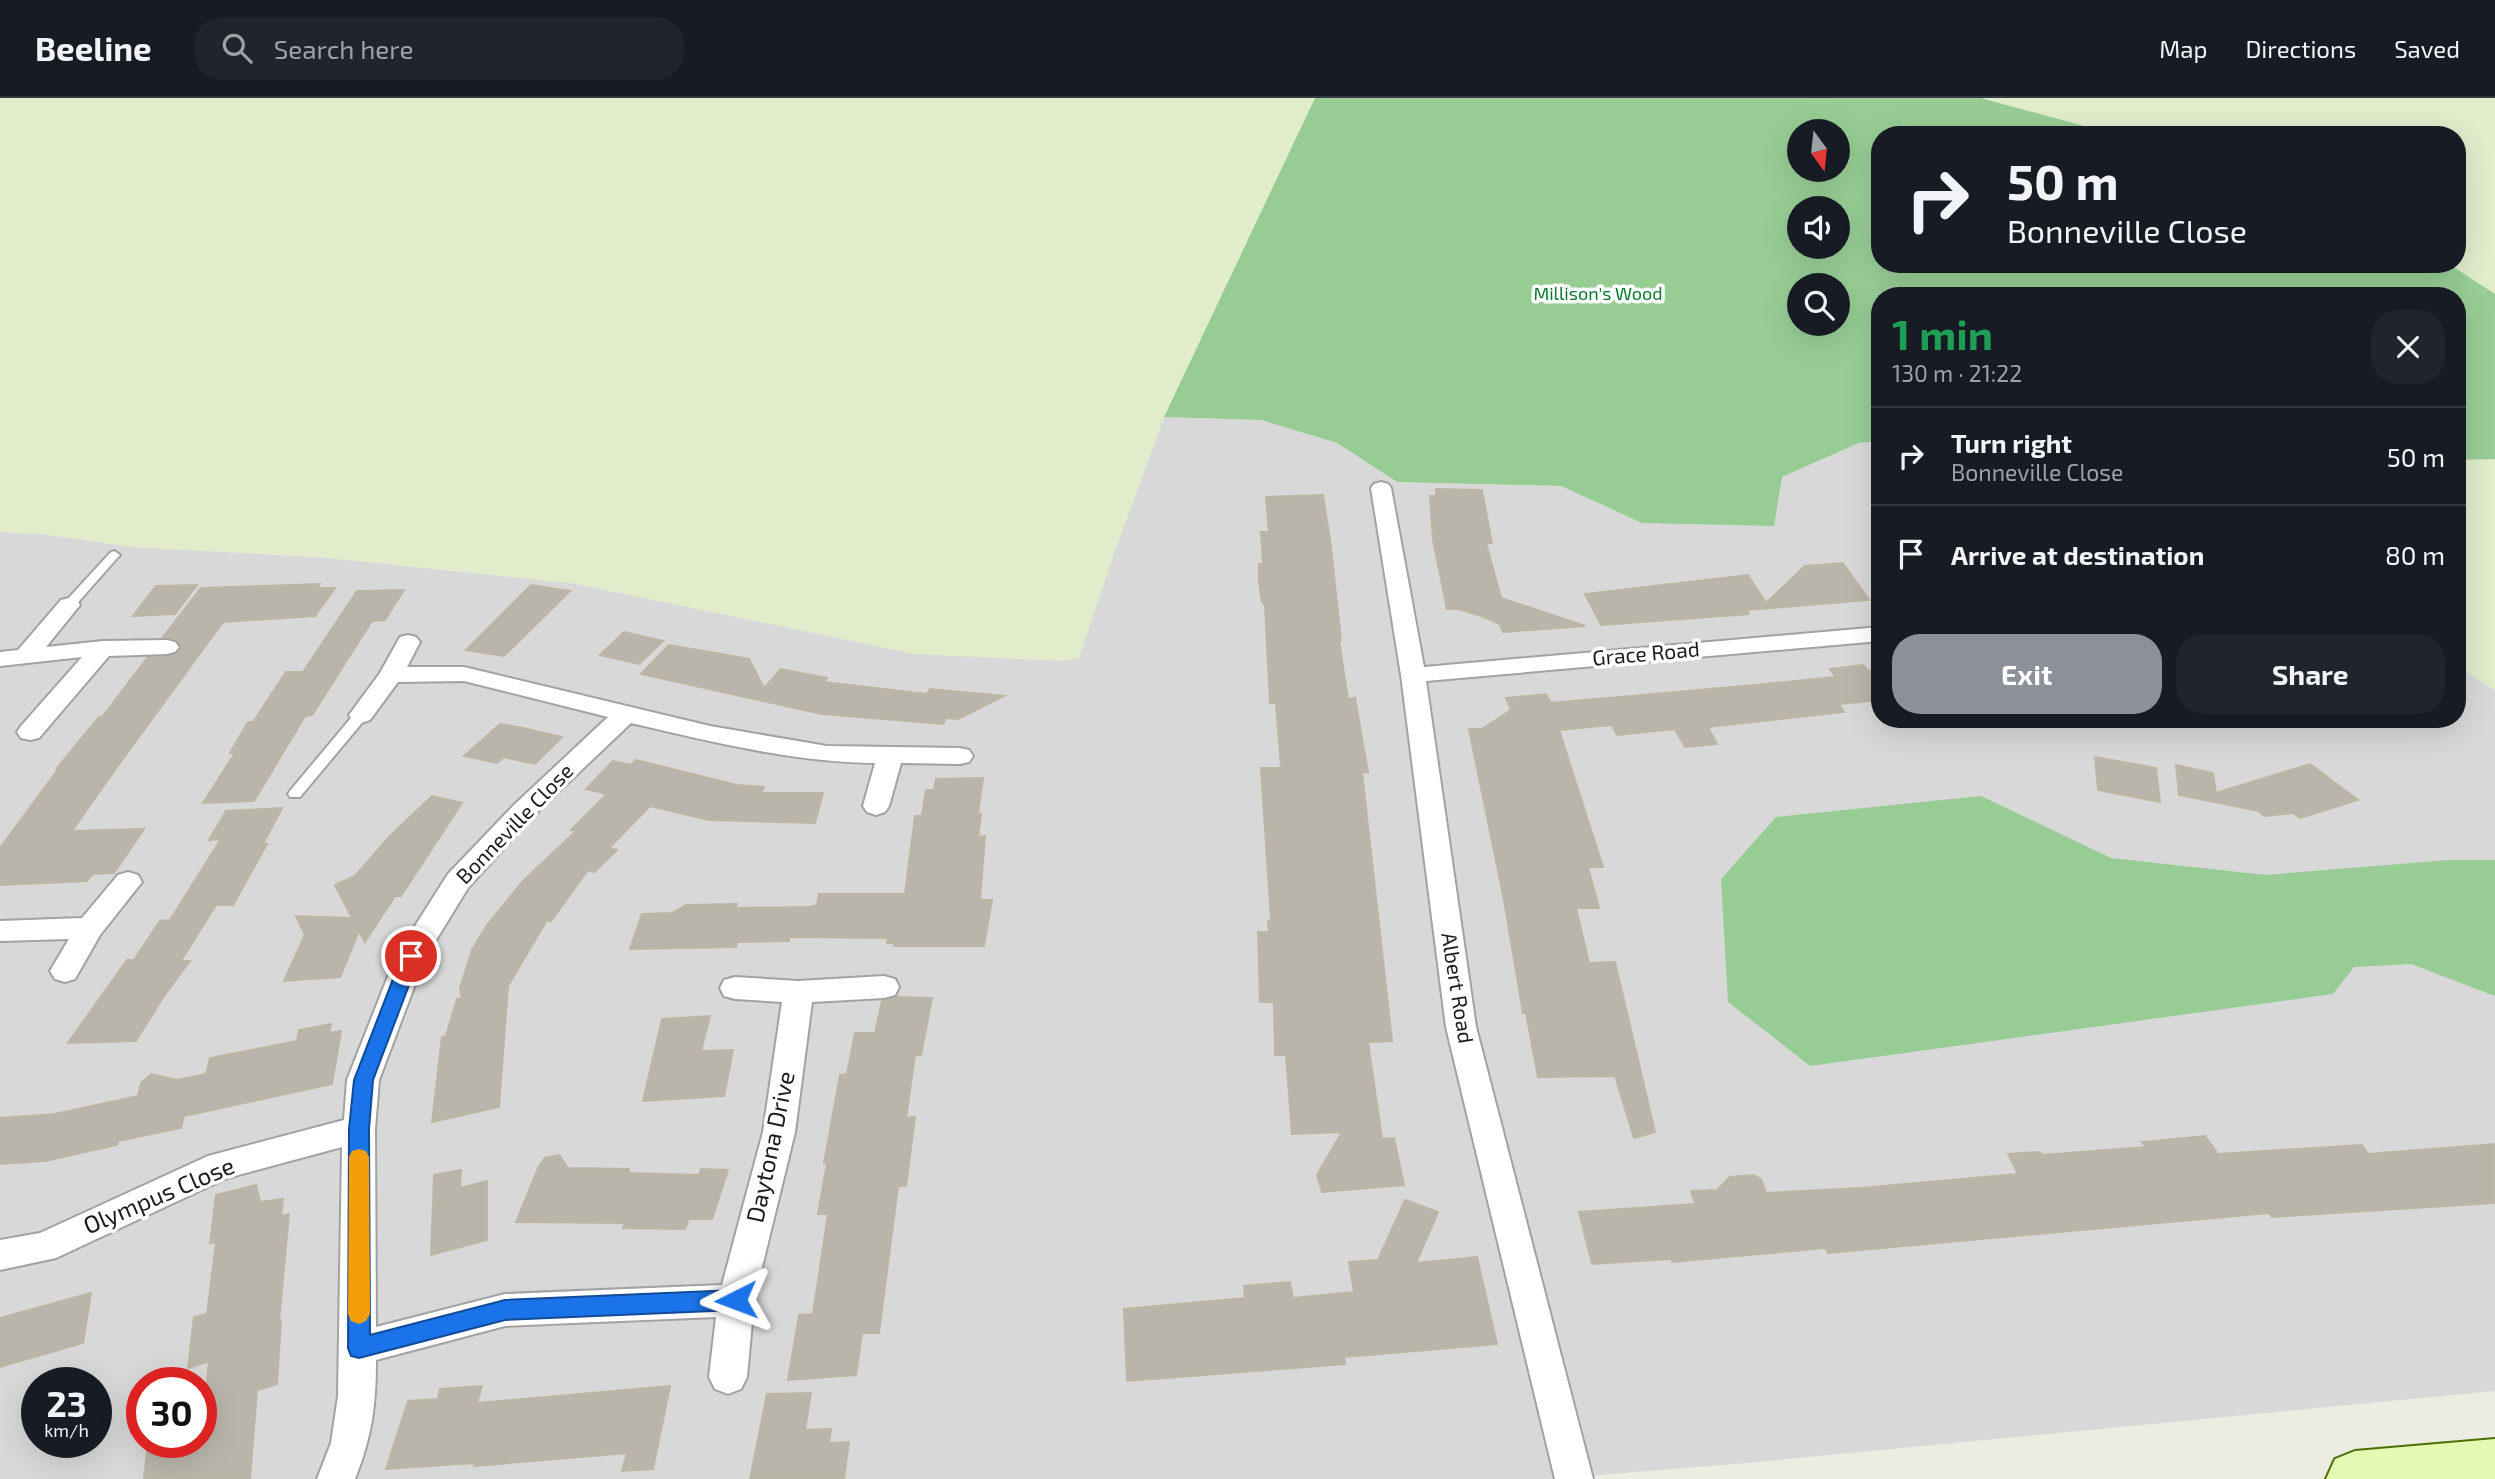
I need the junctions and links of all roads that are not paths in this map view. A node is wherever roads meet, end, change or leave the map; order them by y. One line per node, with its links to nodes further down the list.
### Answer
1 (1381, 488): 11 (street, Albert Road)
2 (114, 555): 3 (lane)
3 (69, 604): 8 (street)
4 (1871, 635): 11 (street, Grace Road)
5 (408, 642): 10 (street)
6 (167, 647): 7 (street)
7 (103, 648): 8 (street); 14 (street)
8 (26, 655): 9 (street)
9 (0, 659)
10 (391, 675): 12 (street); 13 (street)
11 (1413, 675): 33 (street, Albert Road)
12 (628, 712): 15 (street); 26 (street, Bonneville Close)
13 (361, 715): 17 (lane)
14 (30, 732)
15 (890, 755): 16 (street); 18 (street)
16 (960, 756)
17 (295, 794)
18 (876, 806)
19 (128, 882): 20 (street)
20 (90, 928): 21 (street); 22 (street)
21 (0, 931)
22 (65, 971)
23 (884, 987): 25 (street)
24 (735, 988): 25 (street)
25 (798, 992): 28 (street, Daytona Drive)
26 (359, 1129): 27 (street, Olympus Close); 29 (street, Bonneville Close)
27 (0, 1255)
28 (736, 1300): 29 (street); 30 (street, Daytona Drive)
29 (359, 1348): 32 (street, Bonneville Close)
30 (729, 1377)
31 (2495, 1466): 34 (main road)
32 (336, 1479)
33 (1574, 1479)
34 (2355, 1479)

